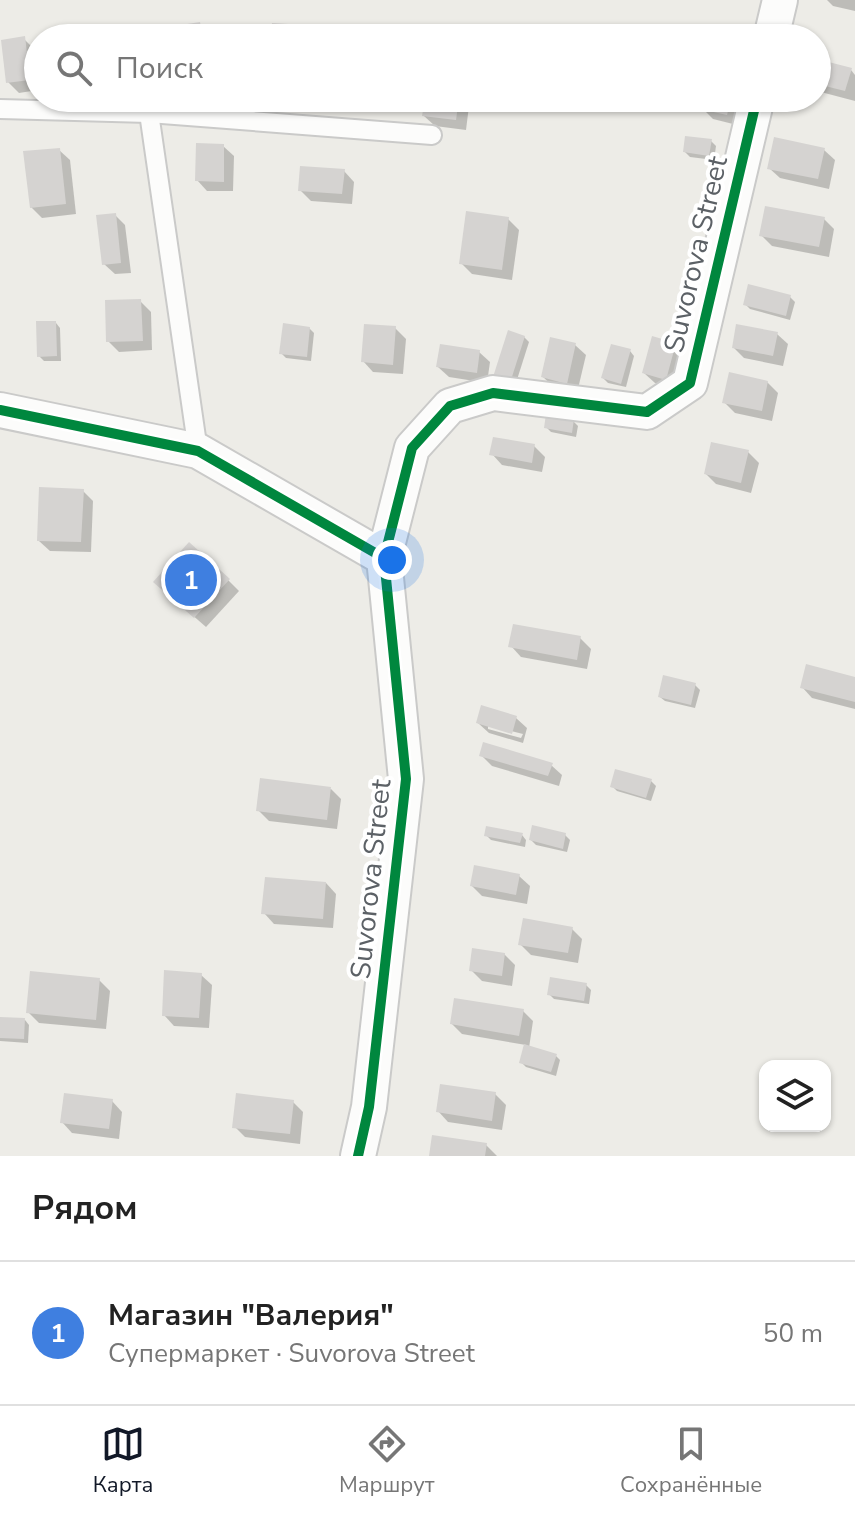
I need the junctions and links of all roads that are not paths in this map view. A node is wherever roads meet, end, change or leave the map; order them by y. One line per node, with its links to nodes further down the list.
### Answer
1 (780, 0): 2 (street)
2 (774, 24)
3 (0, 109): 4 (lane)
4 (24, 110)
5 (112, 112): 7 (lane)
6 (754, 112): 11 (street, Suvorova Street)
7 (149, 113): 8 (lane); 10 (lane)
8 (432, 135)
9 (0, 410): 10 (street)
10 (198, 451): 11 (street)
11 (384, 558): 12 (street, Suvorova Street)
12 (358, 1156)

